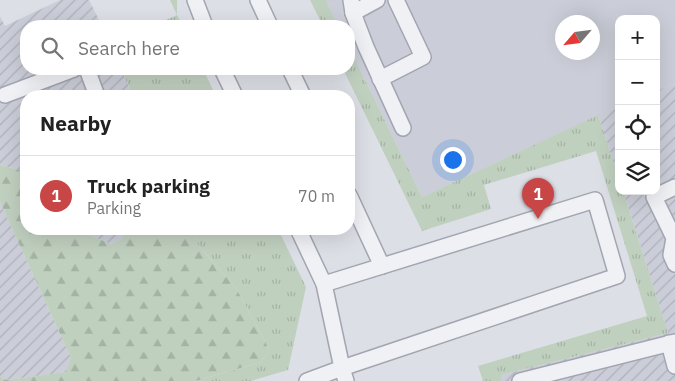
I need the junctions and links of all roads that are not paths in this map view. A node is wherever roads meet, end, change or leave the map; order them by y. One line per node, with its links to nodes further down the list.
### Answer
1 (195, 0): 6 (lane)
2 (258, 0): 7 (lane)
3 (377, 0): 5 (lane)
4 (396, 0): 12 (lane)
5 (352, 7): 12 (lane)
6 (203, 20)
7 (267, 20)
8 (55, 75): 16 (lane)
9 (89, 75): 13 (lane)
10 (225, 75): 14 (lane)
11 (293, 75): 15 (lane)
12 (380, 79): 17 (lane)
13 (95, 90)
14 (233, 90)
15 (300, 90)
16 (2, 92)
17 (403, 128)
18 (675, 187): 21 (lane)
19 (355, 208): 22 (lane)
20 (301, 235): 23 (lane)
21 (675, 264)
22 (382, 266): 23 (lane); 26 (lane)
23 (324, 284): 26 (lane)
24 (672, 342): 25 (lane); 28 (lane)
25 (675, 366)
26 (344, 374): 27 (lane)
27 (307, 381)
28 (520, 381)

